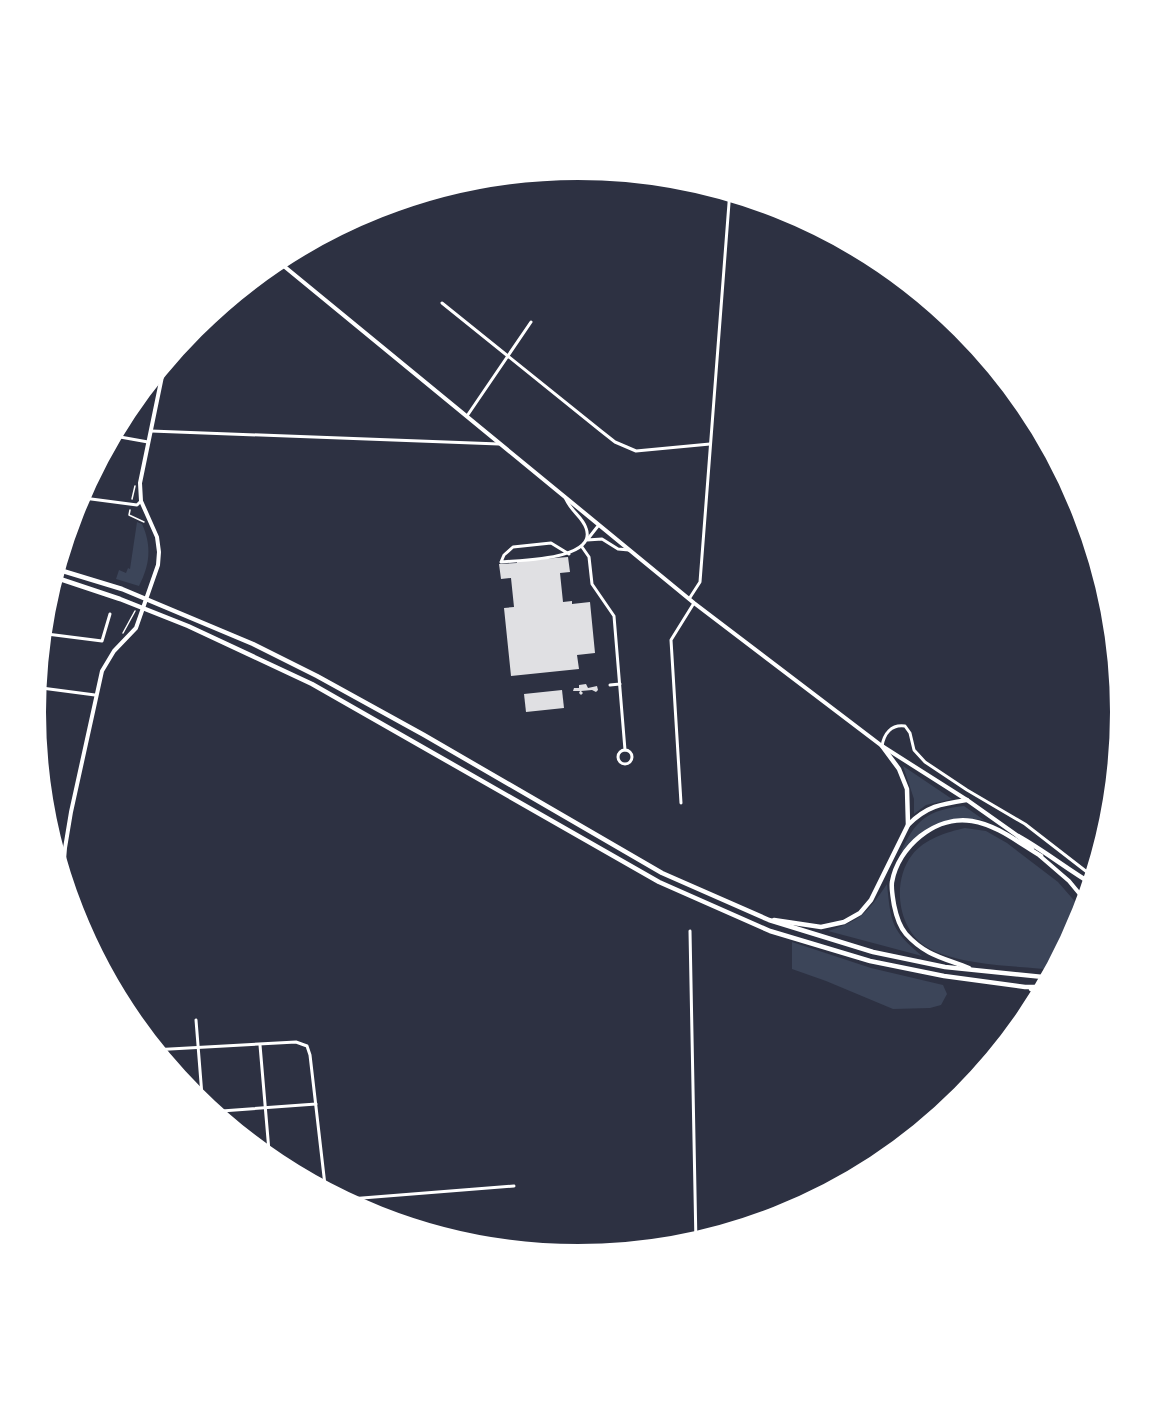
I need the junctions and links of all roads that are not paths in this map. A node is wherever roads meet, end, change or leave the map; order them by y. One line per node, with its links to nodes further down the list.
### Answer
1 (729, 198): 12 (street)
2 (282, 265): 7 (street)
3 (442, 303): 5 (street)
4 (531, 322): 5 (street)
5 (509, 356): 7 (street); 12 (street)
6 (162, 374): 8 (street)
7 (467, 416): 11 (street)
8 (151, 431): 10 (street); 11 (street)
9 (118, 437): 10 (street)
10 (148, 442): 15 (street)
11 (501, 444): 13 (street)
12 (710, 444): 23 (street)
13 (564, 496): 16 (street); 17 (street)
14 (87, 498): 15 (street)
15 (141, 501): 30 (street)
16 (598, 526): 17 (street); 19 (street)
17 (587, 540): 18 (street); 19 (street)
18 (582, 547): 20 (street); 27 (street)
19 (628, 550): 23 (street)
20 (569, 554): 20 (street)
21 (61, 569): 42 (highway)
22 (59, 579): 46 (highway)
23 (689, 599): 24 (street)
24 (694, 603): 31 (street); 34 (street)
25 (110, 614): 26 (street)
26 (48, 634)
27 (620, 684): 28 (street); 32 (street)
28 (610, 685)
29 (43, 688): 30 (street)
30 (95, 695): 38 (street)
31 (882, 746): 33 (street); 35 (highway); 39 (street)
32 (625, 750): 32 (street)
33 (967, 800): 35 (highway); 36 (street)
34 (681, 803)
35 (908, 825): 42 (highway)
36 (1018, 836): 37 (street); 40 (highway)
37 (1041, 856): 41 (street); 44 (highway)
38 (64, 863)
39 (1089, 874)
40 (1087, 881)
41 (1081, 896)
42 (770, 920): 44 (highway)
43 (690, 931): 61 (street)
44 (975, 971): 45 (highway)
45 (1044, 977)
46 (1025, 987): 47 (highway); 48 (highway)
47 (1038, 987)
48 (1036, 990)
49 (196, 1020): 51 (street)
50 (260, 1045): 51 (street); 54 (street); 55 (street)
51 (198, 1048): 52 (street); 53 (street)
52 (162, 1050)
53 (202, 1094)
54 (316, 1104): 55 (street); 58 (street)
55 (264, 1108): 56 (street); 57 (street)
56 (221, 1111)
57 (269, 1149)
58 (325, 1184)
59 (514, 1186): 60 (street)
60 (354, 1199)
61 (696, 1235)

